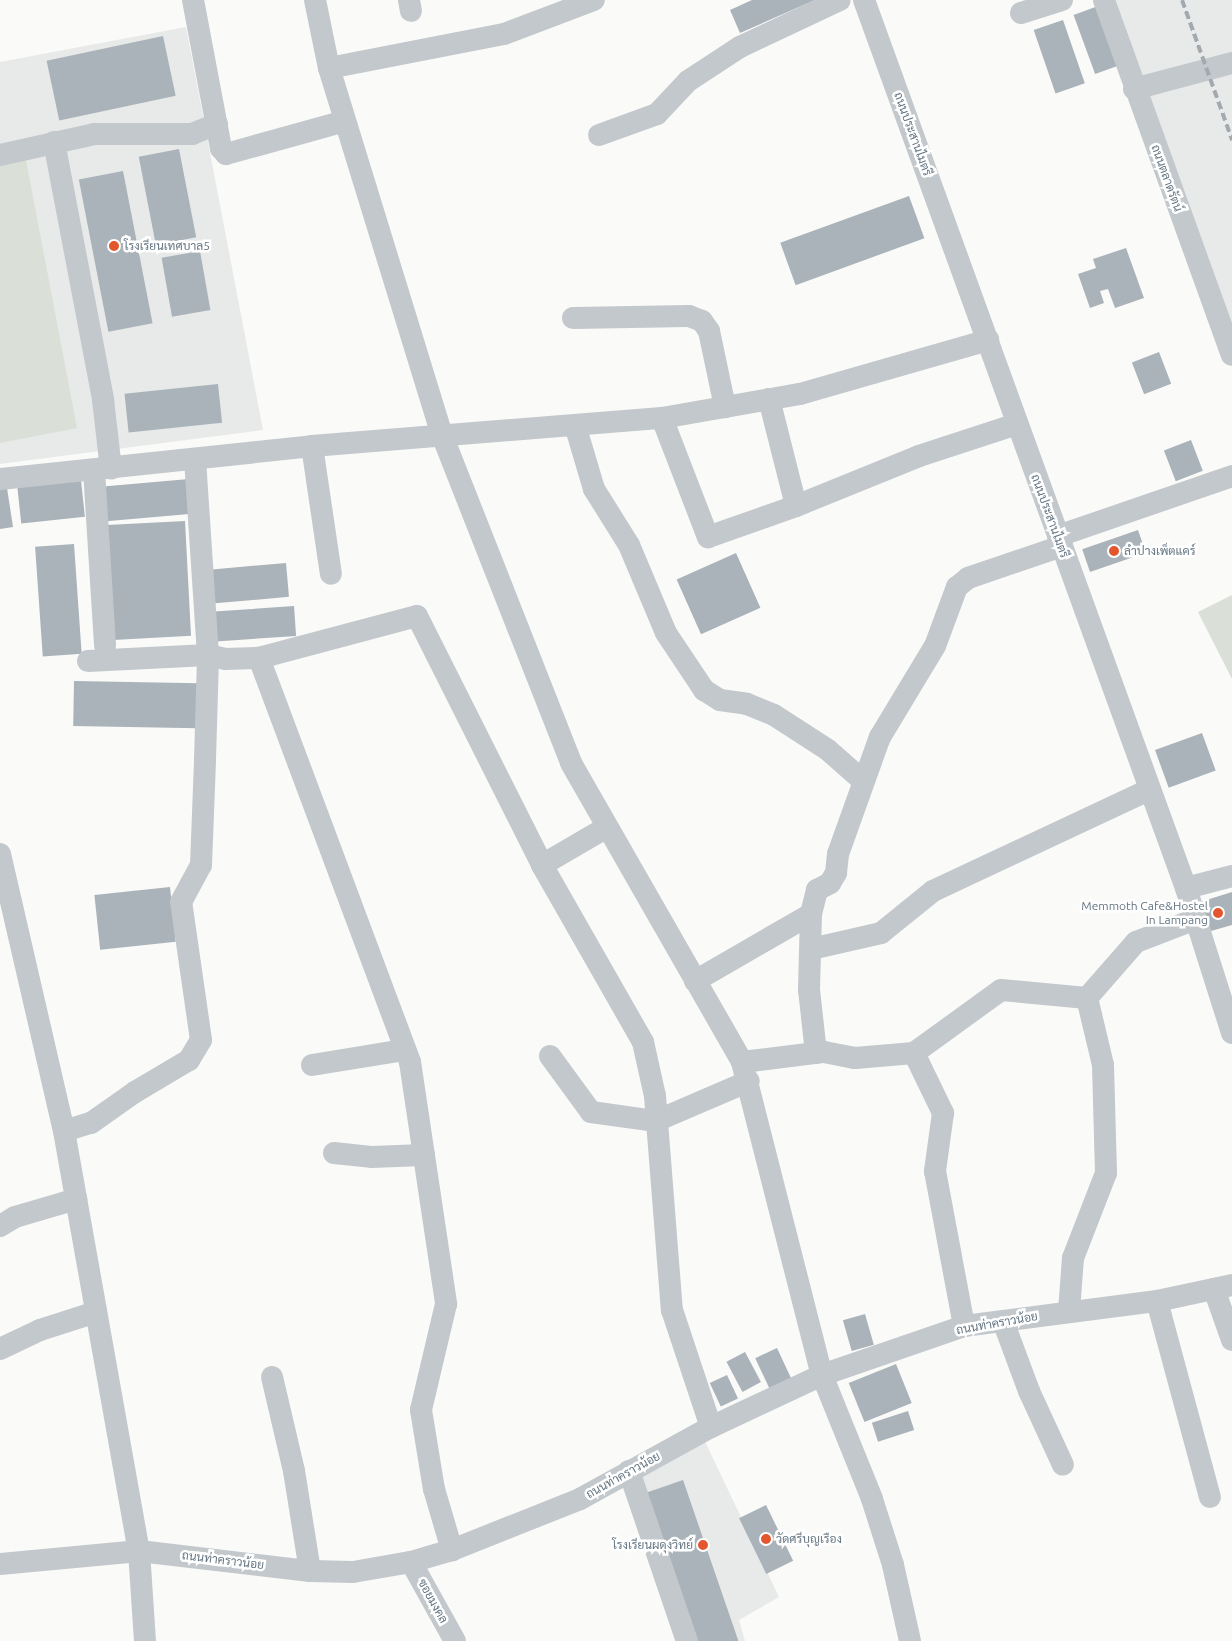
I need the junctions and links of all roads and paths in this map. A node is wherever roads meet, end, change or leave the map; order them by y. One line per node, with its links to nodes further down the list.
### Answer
1 (193, 0): 13 (street)
2 (315, 0): 10 (street)
3 (594, 0): 10 (street)
4 (840, 0): 14 (street)
5 (864, 0): 18 (street, ถนนประสานไมตรี)
6 (1062, 0): 8 (street)
7 (1104, 0): 11 (street, ถนนตลาดรัตน์)
8 (1021, 13)
9 (1232, 63): 11 (street)
10 (329, 68): 12 (street)
11 (1134, 89): 19 (street, ถนนตลาดรัตน์)
12 (345, 121): 13 (street); 25 (street)
13 (217, 124): 15 (street)
14 (599, 135)
15 (54, 142): 16 (street); 28 (street)
16 (0, 155)
17 (573, 318): 21 (street)
18 (988, 340): 20 (street); 23 (street, ถนนประสานไมตรี)
19 (1232, 355)
20 (769, 399): 21 (street); 31 (street)
21 (725, 407): 22 (street)
22 (662, 418): 24 (street); 31 (street)
23 (1017, 424): 31 (street); 32 (street, ถนนประสานไมตรี)
24 (575, 425): 25 (street); 38 (street)
25 (442, 436): 26 (street); 40 (street)
26 (312, 446): 27 (street); 33 (street)
27 (194, 460): 28 (street); 35 (street)
28 (102, 470): 30 (street); 34 (street)
29 (1232, 476): 32 (street)
30 (0, 479)
31 (796, 506)
32 (1060, 541): 38 (street); 39 (street, ถนนประสานไมตรี)
33 (331, 574)
34 (105, 646)
35 (208, 656): 36 (street); 37 (street); 58 (street)
36 (259, 658): 42 (street); 51 (street)
37 (88, 661)
38 (862, 780): 45 (street)
39 (1150, 790): 44 (street, ถนนประสานไมตรี); 47 (street)
40 (607, 827): 42 (street); 48 (street)
41 (1, 859): 58 (street)
42 (542, 865): 57 (street)
43 (1232, 876): 44 (street)
44 (1186, 888): 46 (street, ถนนประสานไมตรี)
45 (811, 914): 47 (street); 48 (street)
46 (1196, 919): 49 (street); 50 (street, ถนนประสานไมตรี)
47 (811, 949): 52 (street)
48 (695, 981): 56 (street)
49 (1087, 998): 53 (street); 65 (street)
50 (1232, 1032)
51 (405, 1050): 55 (street); 60 (street)
52 (816, 1053): 53 (street); 56 (street)
53 (914, 1053): 68 (street)
54 (550, 1056): 57 (street)
55 (312, 1065)
56 (746, 1071): 57 (street); 71 (street)
57 (656, 1121): 73 (street)
58 (64, 1131): 61 (street)
59 (334, 1153): 60 (street)
60 (424, 1154): 77 (street)
61 (76, 1198): 62 (street); 66 (street)
62 (0, 1226)
63 (1223, 1287): 64 (street, ถนนท่าคราวน้อย); 69 (street)
64 (1158, 1301): 65 (street, ถนนท่าคราวน้อย); 76 (street)
65 (1069, 1311): 67 (street, ถนนท่าคราวน้อย)
66 (96, 1312): 70 (street); 78 (street)
67 (1003, 1321): 68 (street, ถนนท่าคราวน้อย); 74 (street)
68 (964, 1326): 71 (street, ถนนท่าคราวน้อย)
69 (1232, 1340)
70 (0, 1349)
71 (822, 1375): 73 (street, ถนนท่าคราวน้อย); 85 (street)
72 (272, 1377): 81 (street)
73 (711, 1427): 75 (street, ถนนท่าคราวน้อย)
74 (1063, 1465)
75 (629, 1471): 77 (street, ถนนท่าคราวน้อย); 84 (street)
76 (1210, 1497)
77 (452, 1550): 79 (street, ถนนท่าคราวน้อย)
78 (139, 1551): 80 (street, ถนนท่าคราวน้อย); 81 (street, ถนนท่าคราวน้อย); 82 (street)
79 (411, 1562): 81 (street, ถนนท่าคราวน้อย); 83 (street, ซอยมงคล)
80 (0, 1564)
81 (310, 1571)
82 (145, 1641)
83 (455, 1641)
84 (687, 1641)
85 (910, 1641)

